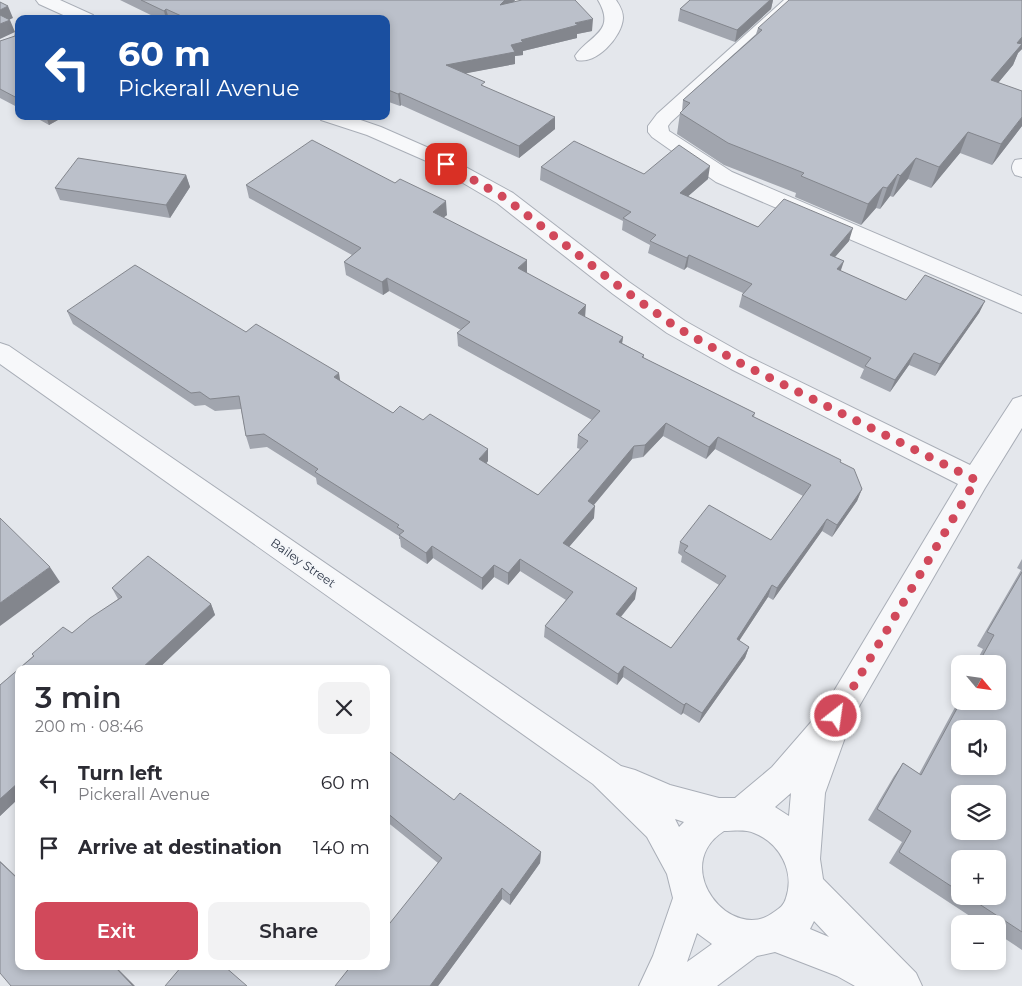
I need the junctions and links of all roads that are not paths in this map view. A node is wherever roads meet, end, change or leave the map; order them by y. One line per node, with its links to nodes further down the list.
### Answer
1 (45, 0): 5 (street)
2 (91, 0): 5 (street)
3 (607, 0): 6 (street)
4 (786, 2): 10 (street)
5 (62, 15)
6 (584, 56)
7 (340, 120): 13 (street)
8 (1022, 165): 9 (street)
9 (1022, 170)
10 (1022, 305)
11 (0, 352): 15 (street, Bailey Street)
12 (1022, 406): 13 (street)
13 (976, 480): 14 (street)
14 (836, 716): 16 (street); 17 (street)
15 (605, 773): 16 (street, Bailey Street); 18 (street, Bailey Street)
16 (730, 815): 17 (street, Bailey Street); 18 (street)
17 (805, 874): 19 (street); 23 (street, Bailey Street)
18 (687, 883): 19 (street, Bailey Street); 20 (street)
19 (762, 936): 21 (street); 22 (street, Bailey Street)
20 (658, 986)
21 (686, 986)
22 (891, 986)
23 (903, 986)

